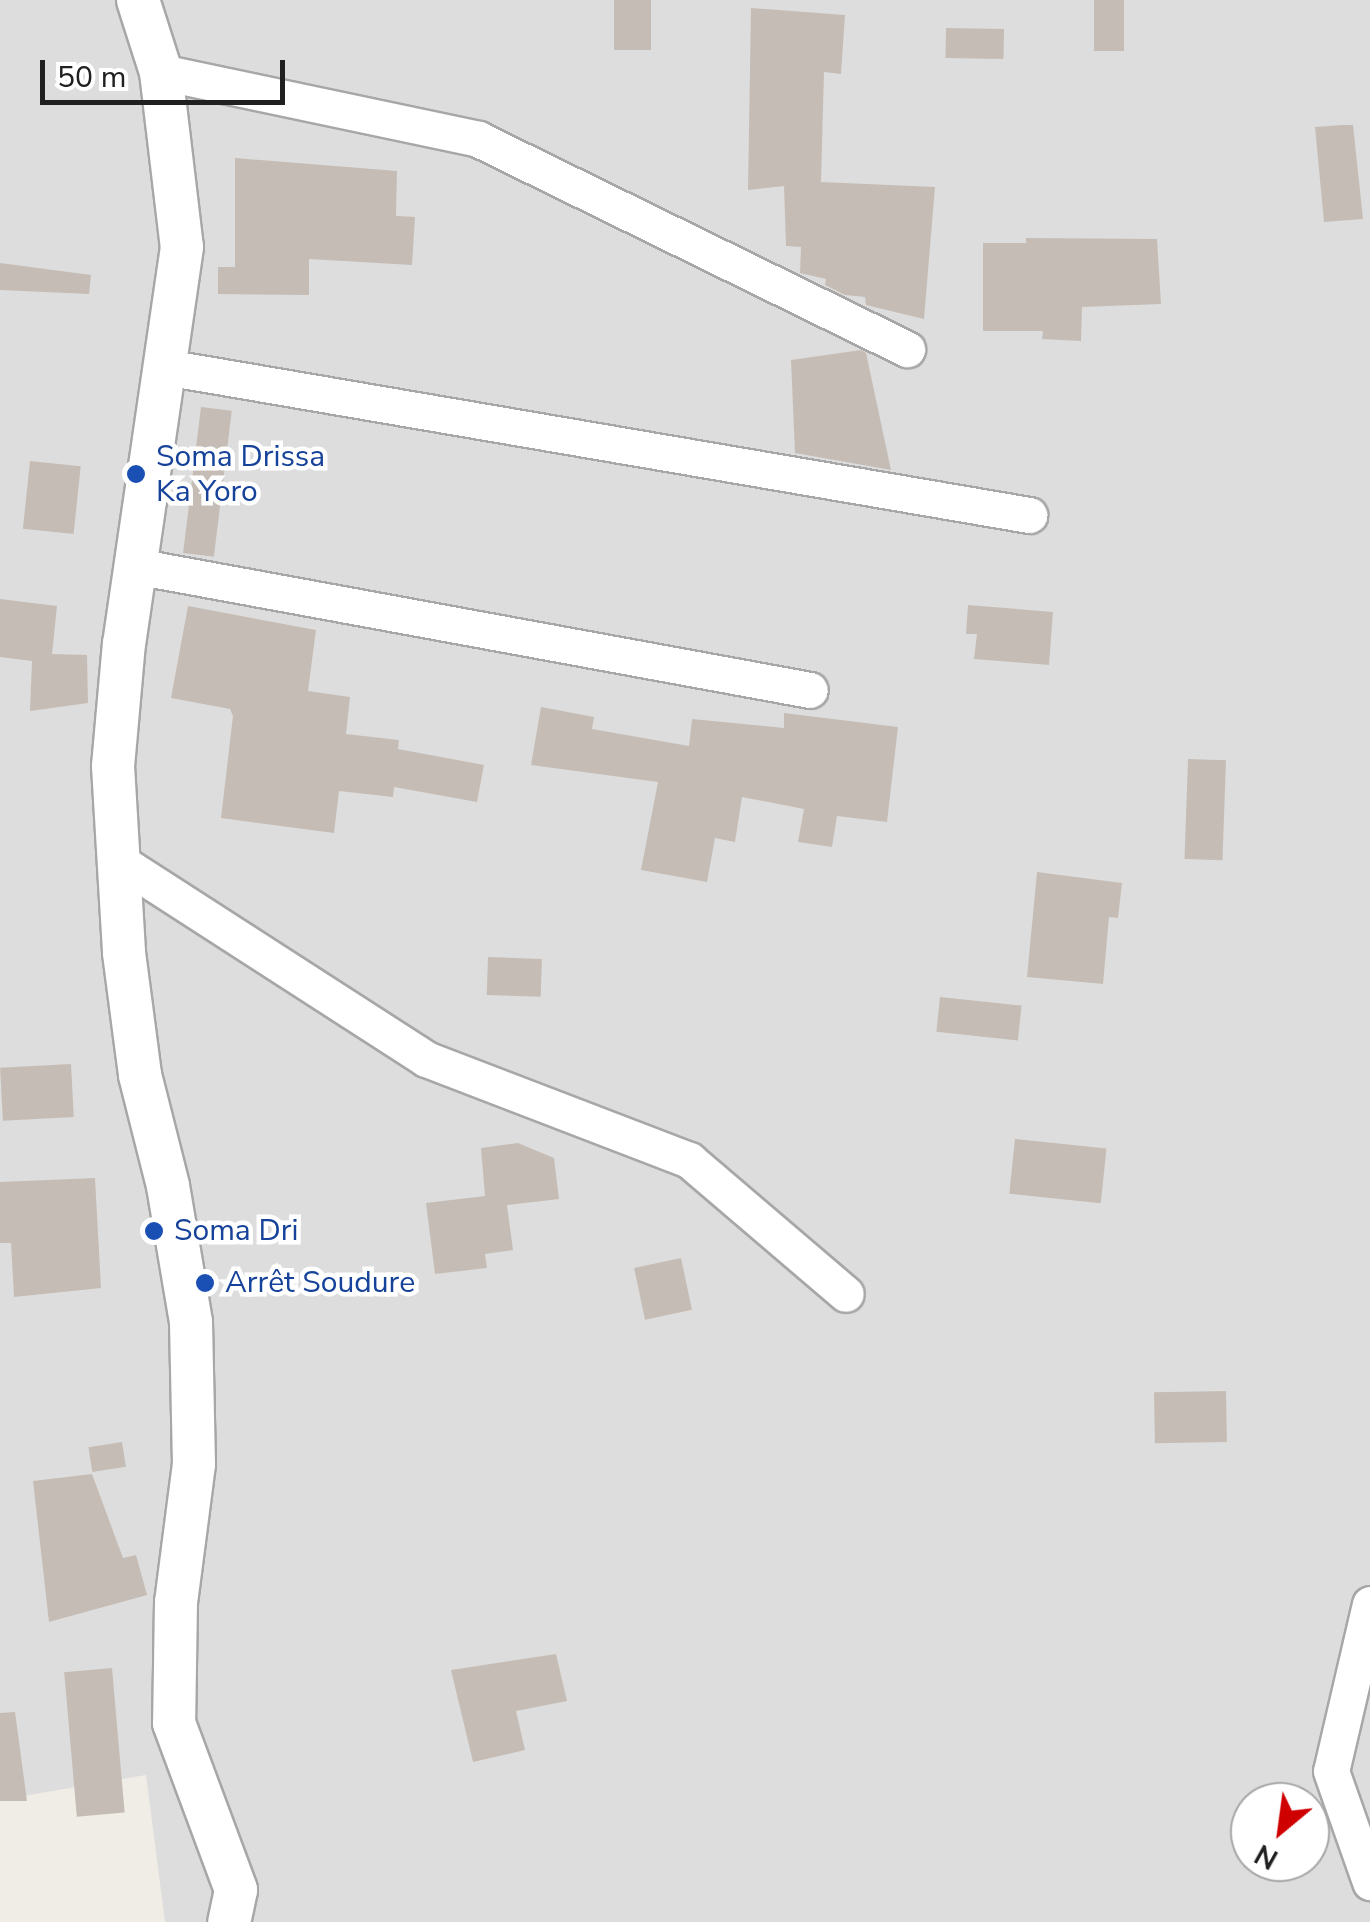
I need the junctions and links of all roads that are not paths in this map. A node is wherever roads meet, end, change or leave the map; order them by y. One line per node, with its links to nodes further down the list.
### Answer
1 (138, 0): 2 (street)
2 (161, 72): 3 (street); 4 (street)
3 (907, 349)
4 (165, 367): 5 (street); 6 (street)
5 (1029, 515)
6 (136, 566): 7 (street); 8 (street)
7 (810, 690)
8 (119, 861): 9 (street); 12 (street)
9 (846, 1294)
10 (1370, 1604): 11 (street)
11 (1370, 1882)
12 (229, 1922)

